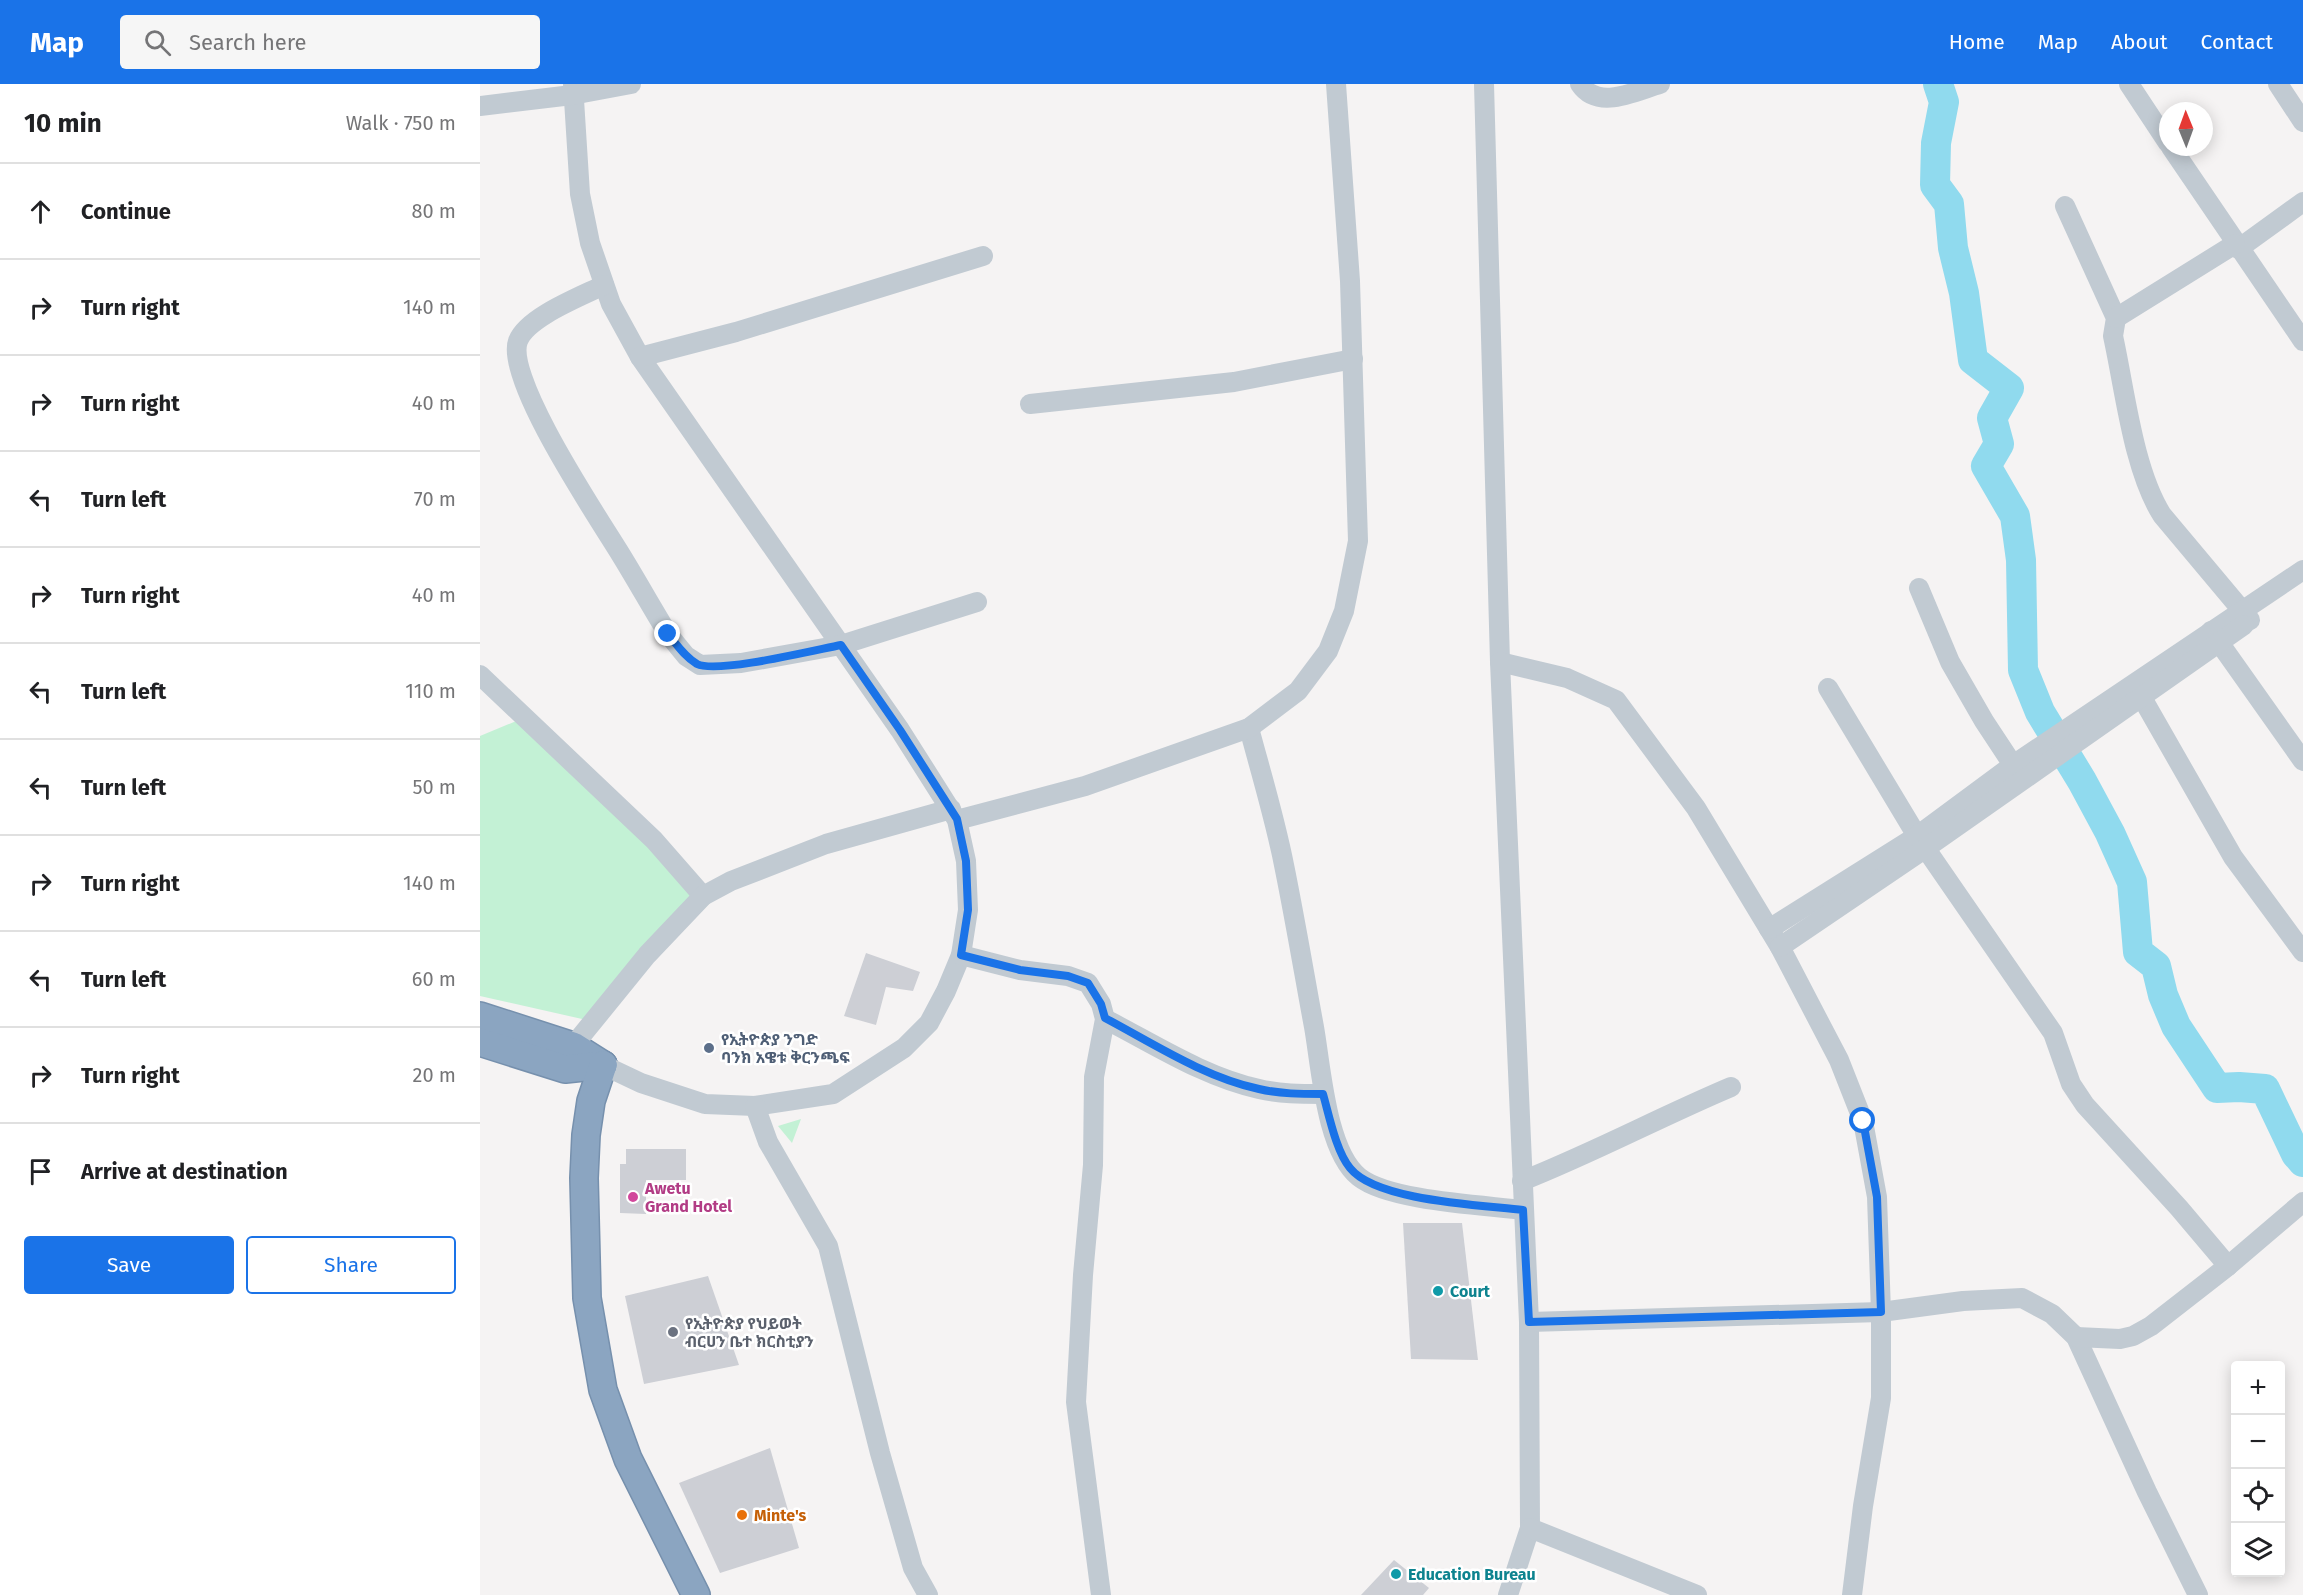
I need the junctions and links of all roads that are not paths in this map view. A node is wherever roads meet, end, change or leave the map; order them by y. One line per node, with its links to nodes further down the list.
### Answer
1 (631, 84): 8 (street)
2 (1336, 84): 21 (street)
3 (1484, 84): 29 (street)
4 (1580, 84): 5 (street)
5 (1660, 84)
6 (2129, 84): 11 (street)
7 (2278, 84): 10 (street)
8 (573, 89): 9 (street); 17 (street)
9 (480, 106)
10 (2303, 122)
11 (2159, 129)
12 (2177, 156): 15 (street)
13 (2303, 202): 15 (street)
14 (2065, 206): 18 (street)
15 (2236, 246): 18 (street); 19 (street)
16 (983, 256): 20 (street)
17 (604, 285): 20 (street); 28 (street)
18 (2116, 318): 26 (street)
19 (2303, 341)
20 (640, 357): 28 (street)
21 (1353, 359): 22 (street); 33 (street)
22 (1030, 404)
23 (2300, 582): 26 (street)
24 (1919, 588): 35 (street)
25 (977, 602): 28 (street)
26 (2247, 616): 27 (street)
27 (2215, 636): 32 (street); 34 (street)
28 (841, 645): 36 (street)
29 (1500, 662): 39 (street); 51 (street)
30 (480, 675): 38 (street)
31 (1828, 688): 37 (street)
32 (2136, 690): 35 (street); 37 (street); 41 (street)
33 (1249, 728): 36 (street); 49 (street)
34 (2303, 761)
35 (2013, 765): 37 (street)
36 (954, 814): 38 (street); 42 (street)
37 (1922, 842): 39 (street); 40 (street); 54 (street)
38 (703, 896): 46 (street)
39 (1769, 929): 40 (street)
40 (1780, 946): 55 (street)
41 (2303, 952)
42 (961, 955): 44 (street); 50 (street)
43 (480, 1016): 46 (highway)
44 (1105, 1018): 49 (street); 61 (street)
45 (480, 1042): 47 (highway)
46 (573, 1046): 47 (highway)
47 (603, 1065): 50 (street); 59 (highway)
48 (1731, 1087): 51 (street)
49 (1323, 1094): 53 (street)
50 (755, 1106): 60 (street)
51 (1522, 1181): 53 (street)
52 (2303, 1202): 54 (street)
53 (1523, 1210): 56 (street)
54 (2228, 1266): 57 (street)
55 (1881, 1312): 56 (street); 57 (street); 64 (street)
56 (1529, 1322): 58 (street)
57 (2076, 1337): 65 (street)
58 (1530, 1528): 62 (street); 63 (street)
59 (696, 1595)
60 (928, 1595)
61 (1101, 1595)
62 (1508, 1595)
63 (1697, 1595)
64 (1852, 1595)
65 (2198, 1595)

